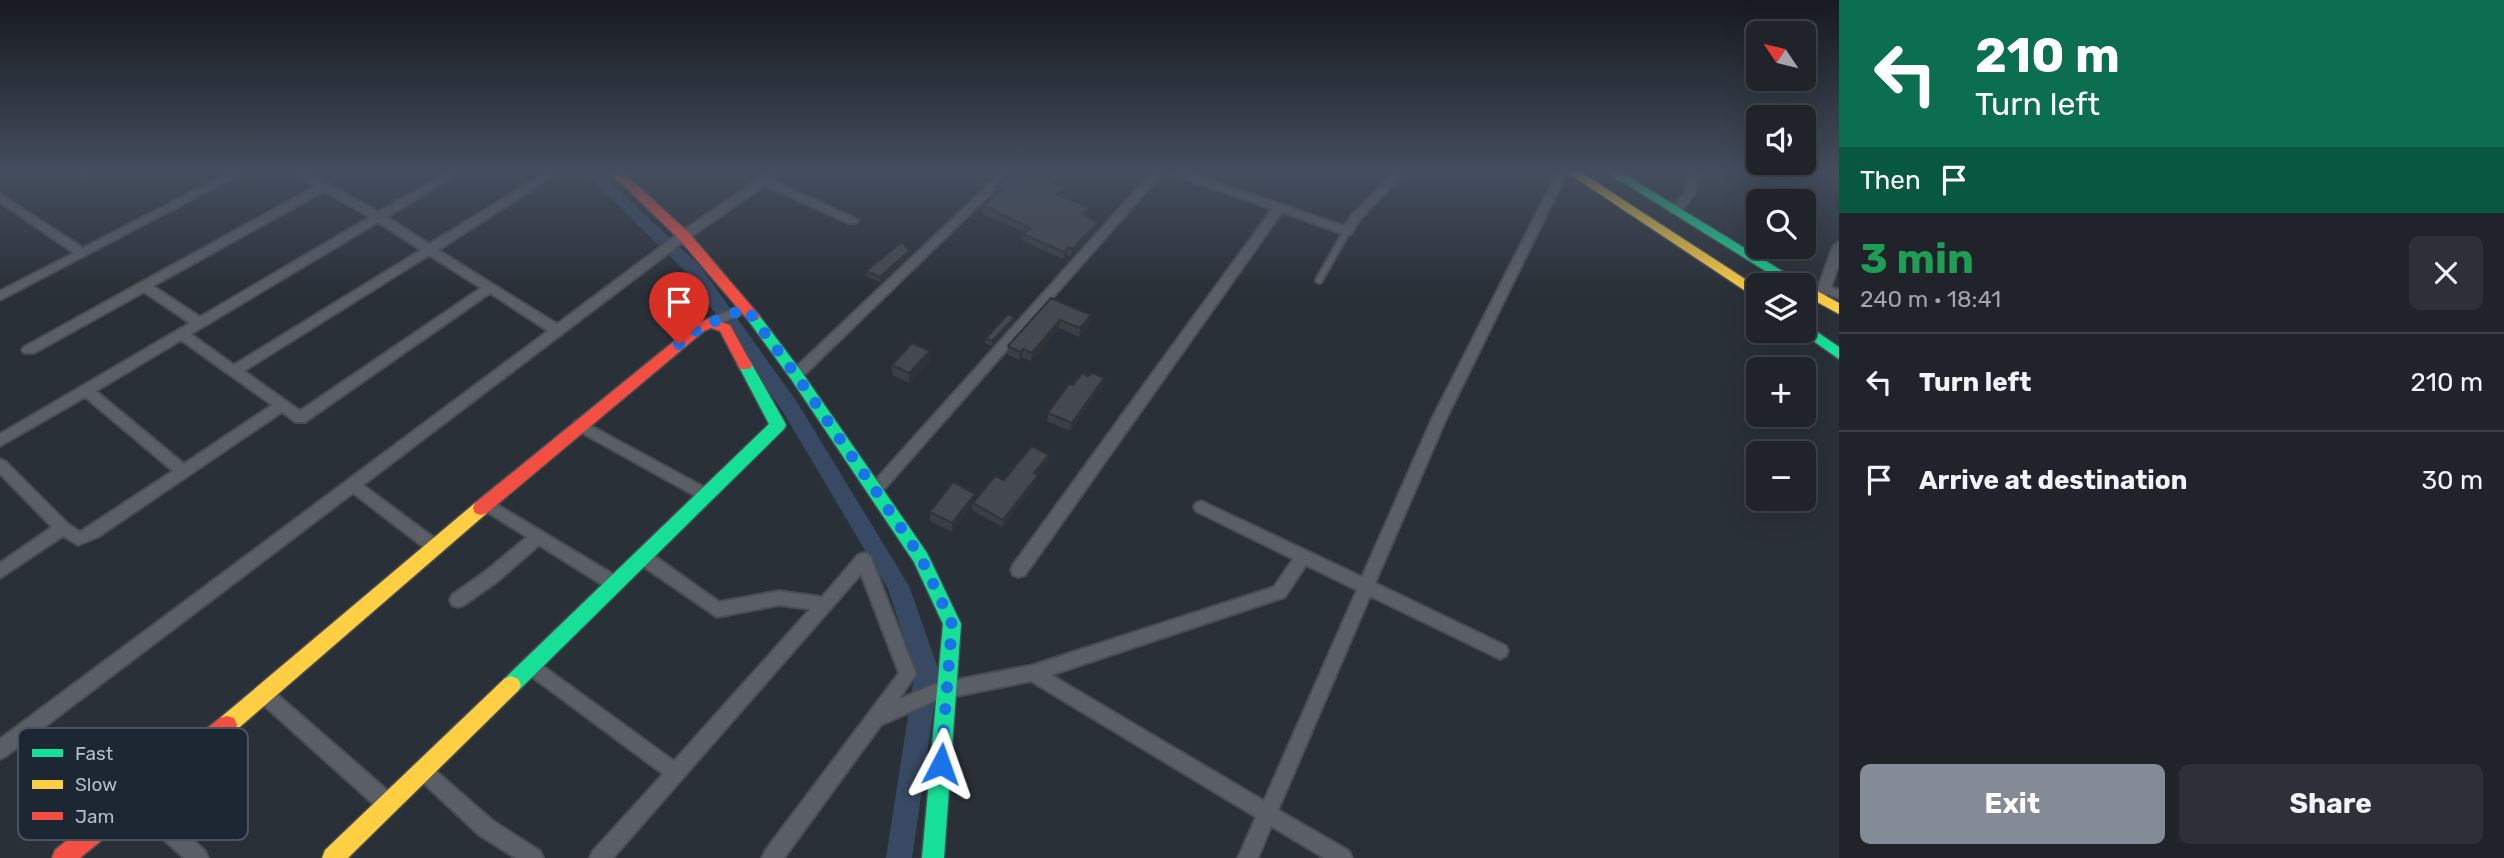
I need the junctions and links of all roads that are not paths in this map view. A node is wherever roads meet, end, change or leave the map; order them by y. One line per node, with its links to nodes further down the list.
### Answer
1 (21, 211): 24 (street)
2 (164, 211): 24 (street)
3 (279, 211): 27 (street)
4 (368, 211): 18 (street)
5 (388, 211): 18 (street)
6 (491, 211): 23 (street)
7 (654, 211): 21 (street)
8 (719, 211): 21 (street)
9 (836, 211): 19 (street)
10 (967, 211): 44 (street)
11 (1123, 211): 52 (street)
12 (1277, 211): 61 (street)
13 (1288, 211): 20 (street)
14 (1362, 211): 20 (street)
15 (1543, 211): 64 (street)
16 (1632, 211): 28 (street)
17 (1676, 211): 25 (street)
18 (378, 217): 23 (street); 37 (street)
19 (852, 220)
20 (1347, 230): 26 (lane)
21 (681, 238): 35 (street); 38 (street)
22 (1839, 246): 31 (street)
23 (427, 251): 29 (street); 43 (street)
24 (83, 253): 33 (street)
25 (1778, 273)
26 (1319, 280)
27 (144, 286): 37 (street); 41 (street)
28 (1746, 286)
29 (489, 288): 38 (street); 46 (street)
30 (1816, 292): 31 (street)
31 (1823, 294): 32 (street); 34 (street)
32 (1839, 294)
33 (0, 296)
34 (1839, 309)
35 (740, 311): 36 (street); 44 (street)
36 (715, 321): 47 (street); 53 (street)
37 (199, 323): 39 (street)
38 (558, 331): 51 (street)
39 (181, 334): 43 (street); 45 (street)
40 (1816, 337): 42 (street)
41 (29, 349)
42 (1839, 354)
43 (233, 371): 46 (street)
44 (796, 375): 52 (street)
45 (86, 390): 48 (street); 50 (street)
46 (282, 405): 50 (street)
47 (580, 425): 53 (street); 54 (street)
48 (0, 441)
49 (0, 465): 56 (street)
50 (184, 472): 56 (street)
51 (353, 485): 58 (street); 73 (street)
52 (876, 489): 70 (street)
53 (706, 495): 60 (street)
54 (486, 504): 57 (street); 58 (street)
55 (1201, 506): 59 (street)
56 (63, 528): 62 (street)
57 (538, 536): 63 (street); 65 (street)
58 (436, 548): 71 (street)
59 (1304, 556): 64 (street); 69 (street)
60 (643, 557): 63 (street); 66 (street)
61 (1019, 570)
62 (0, 571)
63 (615, 584): 68 (street)
64 (1366, 586): 67 (street); 80 (street)
65 (458, 600)
66 (825, 604): 72 (street); 78 (street)
67 (1500, 651)
68 (530, 666): 77 (street); 78 (street)
69 (1033, 673): 70 (street); 80 (street)
70 (941, 692): 72 (street); 89 (street)
71 (265, 695): 74 (street); 79 (street)
72 (873, 720): 88 (street)
73 (29, 728)
74 (224, 728)
75 (18, 736): 76 (street)
76 (0, 750)
77 (422, 770): 79 (street); 86 (street)
78 (675, 772): 87 (street)
79 (388, 804): 85 (street)
80 (1267, 814): 90 (street); 91 (street)
81 (85, 840): 83 (street)
82 (178, 840): 84 (street)
83 (63, 858)
84 (198, 858)
85 (333, 858)
86 (533, 858)
87 (600, 858)
88 (772, 858)
89 (933, 858)
90 (1248, 858)
91 (1342, 858)

